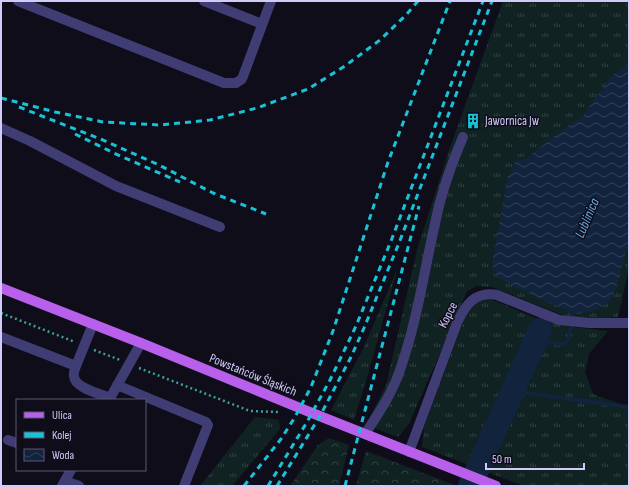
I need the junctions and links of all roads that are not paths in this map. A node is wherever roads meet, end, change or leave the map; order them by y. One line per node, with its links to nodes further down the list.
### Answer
1 (18, 1): 4 (street)
2 (204, 1): 4 (street)
3 (271, 1): 4 (street)
4 (262, 24)
5 (1, 128): 7 (street)
6 (463, 137): 16 (street)
7 (220, 227)
8 (1, 288): 10 (main road, Powstańców Śląskich)
9 (629, 323): 17 (street, Kopce)
10 (93, 324): 12 (main road, Powstańców Śląskich); 13 (street)
11 (1, 337): 13 (street)
12 (141, 343): 14 (street); 16 (main road, Powstańców Śląskich)
13 (76, 366): 15 (street)
14 (117, 385): 15 (street); 22 (street)
15 (110, 399)
16 (365, 434): 17 (main road, Powstańców Śląskich)
17 (409, 452): 20 (main road, Powstańców Śląskich)
18 (70, 471): 19 (street)
19 (64, 483): 21 (street)
20 (492, 484)
21 (79, 486)
22 (184, 486)

